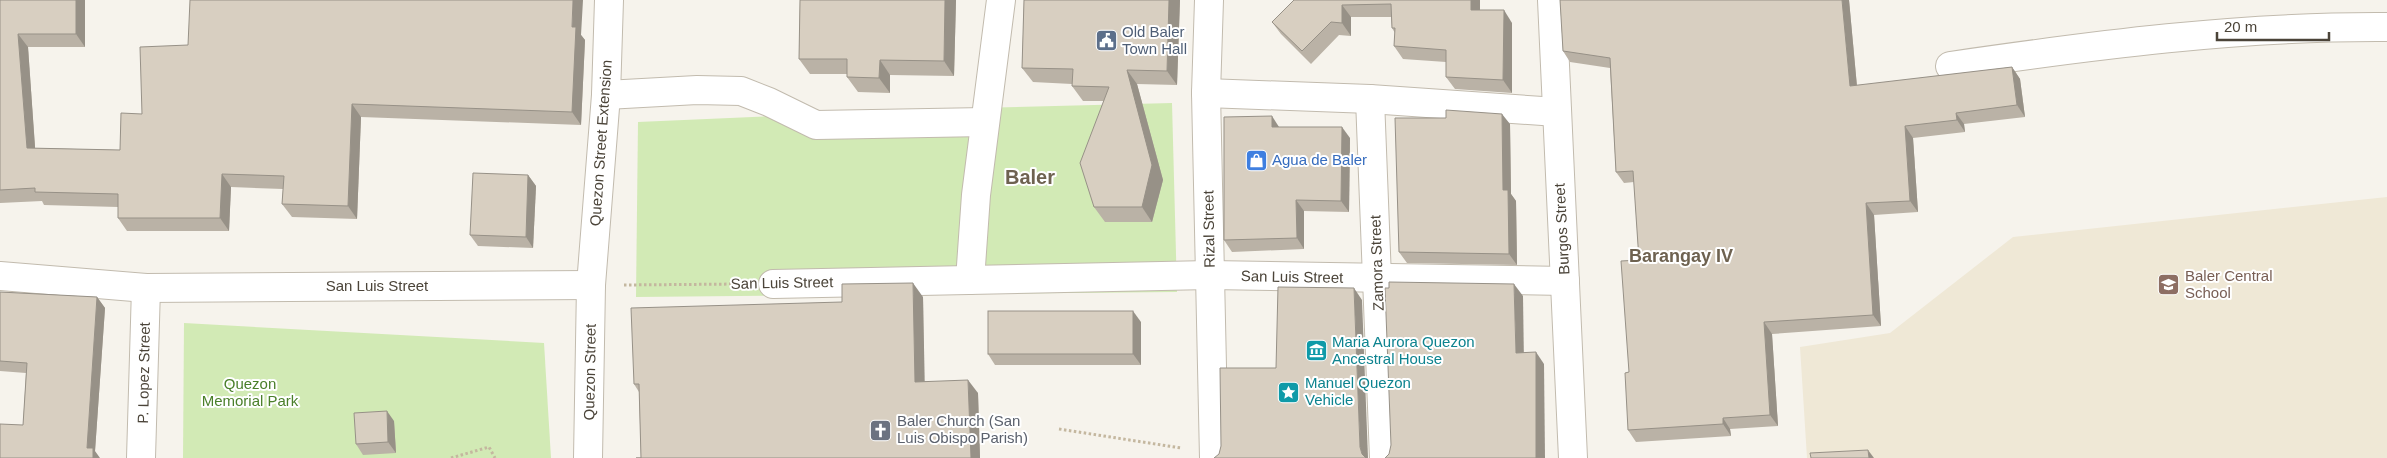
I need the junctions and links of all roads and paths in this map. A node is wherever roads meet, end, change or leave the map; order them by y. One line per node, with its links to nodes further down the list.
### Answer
1 (609, 0): 8 (street, Quezon Street Extension)
2 (1001, 0): 11 (street)
3 (1209, 0): 7 (street, Rizal Street)
4 (1552, 0): 10 (street, Burgos Street)
5 (2387, 26): 6 (street)
6 (1950, 66)
7 (1206, 93): 9 (street); 13 (street, Rizal Street)
8 (606, 95): 11 (street); 18 (street, Quezon Street Extension)
9 (1370, 99): 10 (street); 14 (street, Zamora Street)
10 (1557, 112): 16 (street, Burgos Street)
11 (986, 122): 15 (street)
12 (0, 276): 19 (street, San Luis Street)
13 (1210, 276): 14 (street, San Luis Street); 15 (street, San Luis Street); 21 (street, Rizal Street)
14 (1377, 278): 16 (street, San Luis Street); 26 (street, Zamora Street)
15 (970, 280): 17 (street, San Luis Street)
16 (1565, 282): 27 (street, Burgos Street)
17 (773, 284): 18 (path, San Luis Street)
18 (591, 285): 19 (street, San Luis Street); 25 (street, Quezon Street)
19 (146, 288): 22 (street, P. Lopez Street)
20 (1059, 429): 21 (path)
21 (1214, 456)
22 (141, 458)
23 (450, 458): 24 (path)
24 (494, 458)
25 (588, 458)
26 (1384, 458)
27 (1573, 458)

